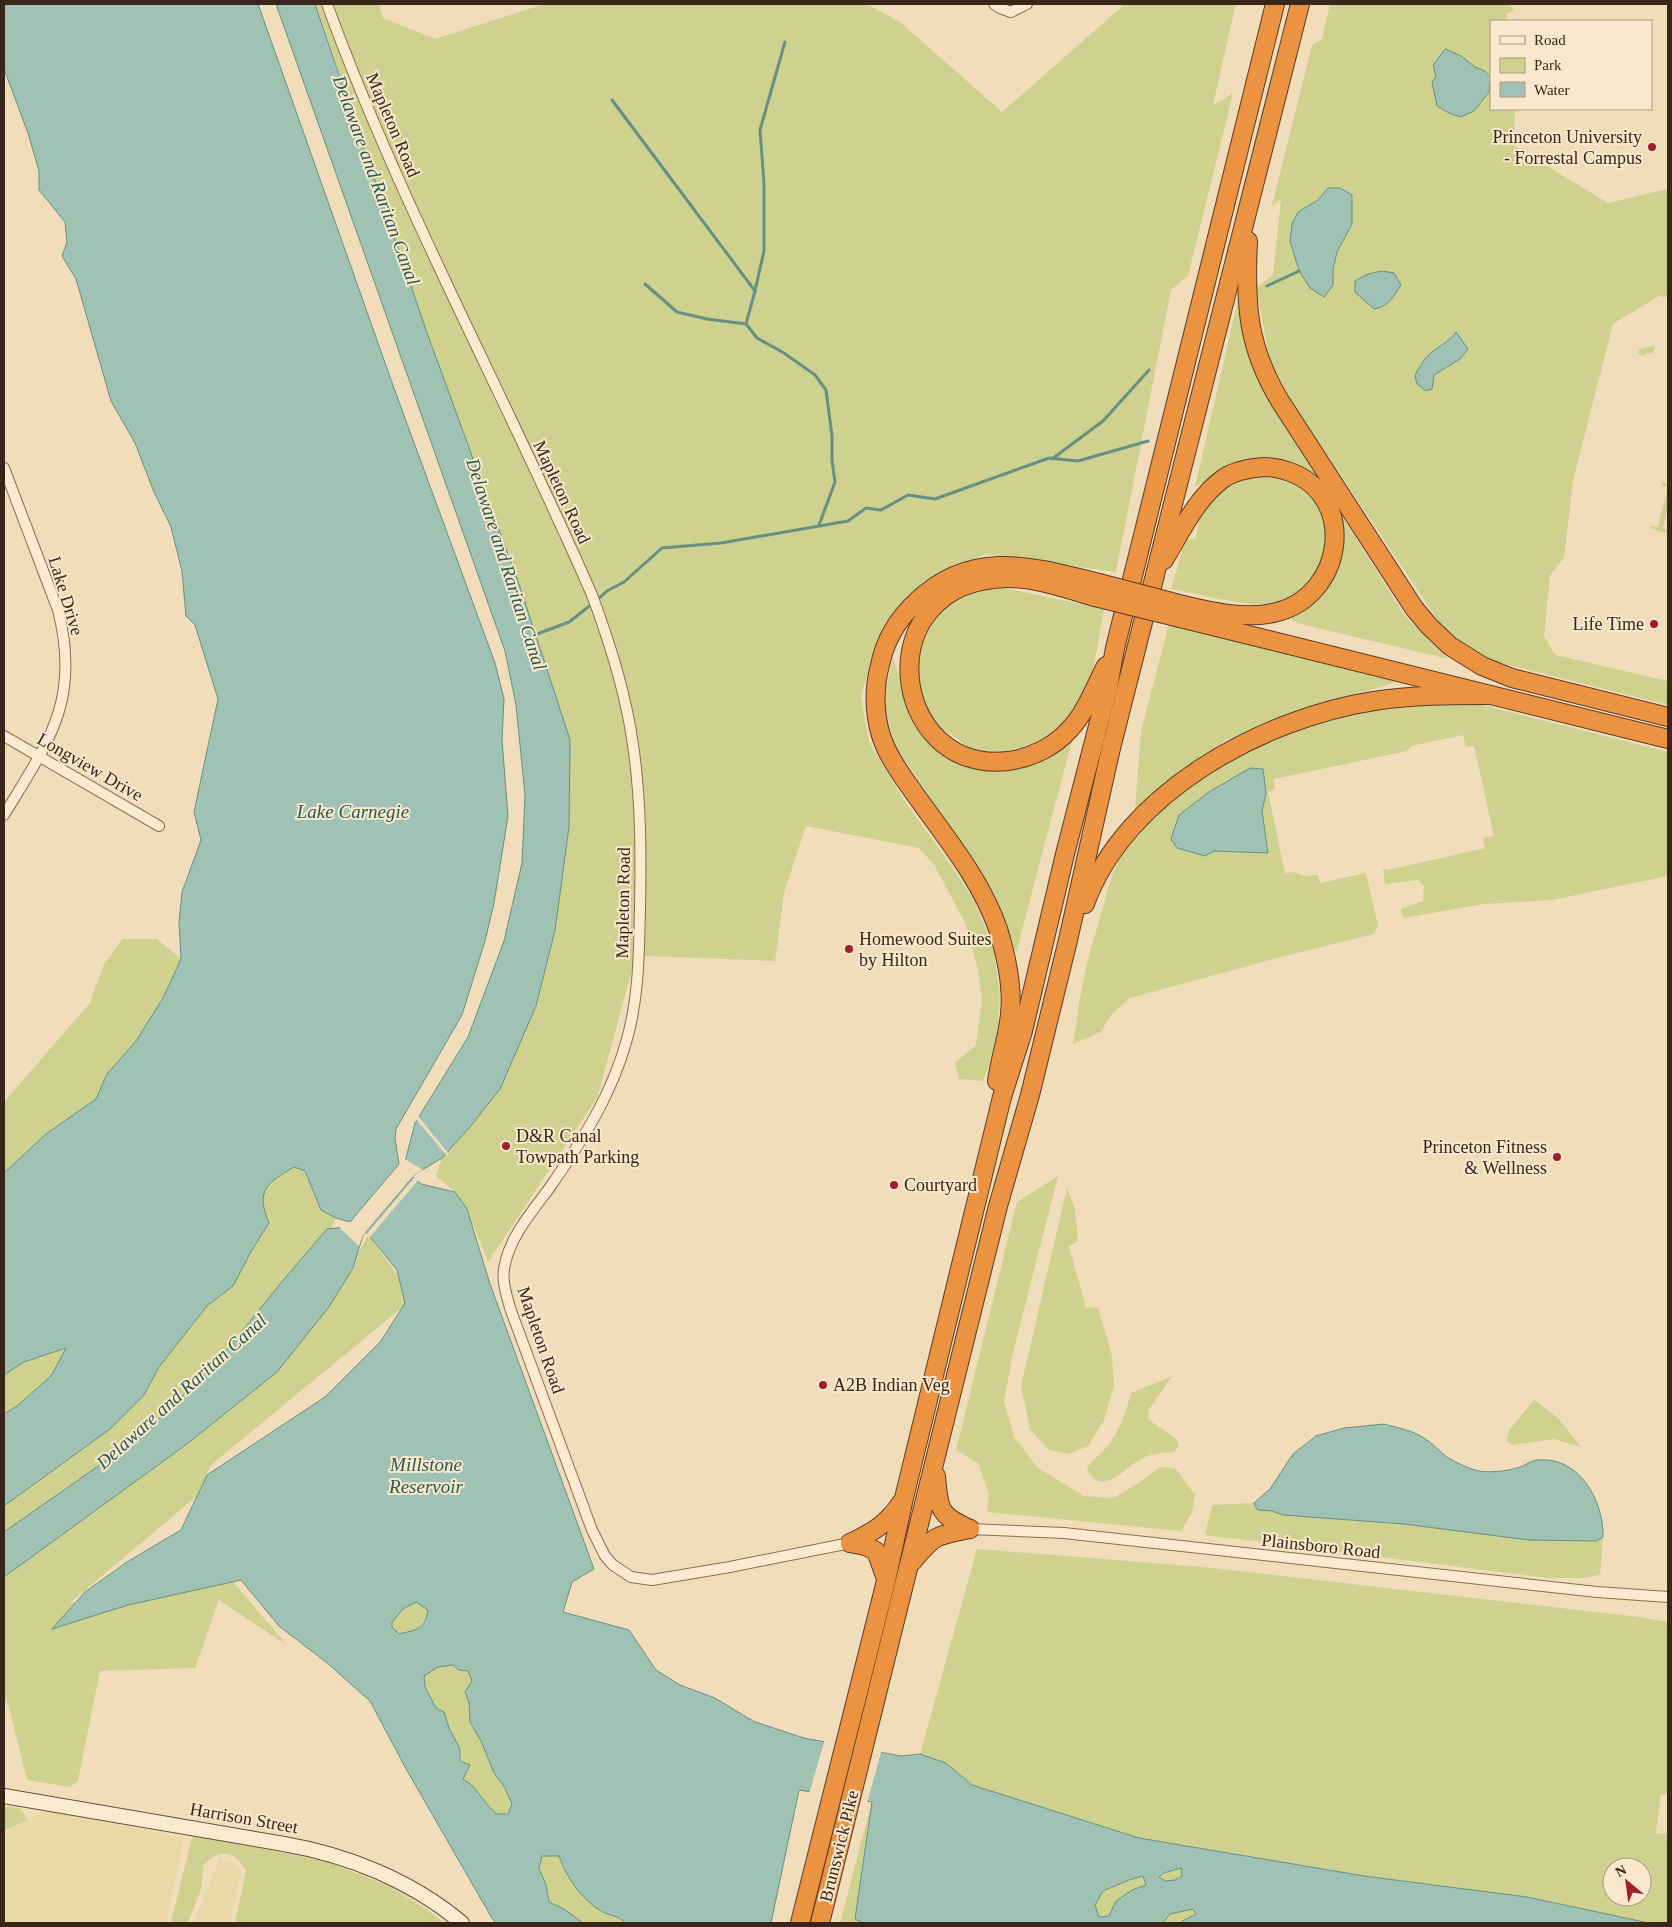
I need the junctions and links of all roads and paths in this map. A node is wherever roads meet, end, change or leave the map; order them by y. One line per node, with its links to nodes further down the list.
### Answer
1 (327, 4): 26 (street, Mapleton Road)
2 (994, 4): 3 (street)
3 (1027, 4)
4 (1275, 4): 12 (highway)
5 (1300, 4): 6 (highway)
6 (1250, 203): 8 (highway); 14 (highway)
7 (4, 468): 18 (street, Lake Drive)
8 (1156, 573): 10 (highway); 21 (highway)
9 (1097, 590): 11 (highway, bridge); 12 (highway); 22 (highway)
10 (1204, 610): 11 (highway); 15 (highway)
11 (1182, 611): 13 (highway)
12 (1115, 648): 22 (highway)
13 (1488, 695): 17 (highway); 21 (highway)
14 (1668, 717)
15 (1668, 725)
16 (4, 736): 18 (street, Longview Drive)
17 (1668, 739)
18 (40, 756): 19 (street, Lake Drive); 20 (street, Longview Drive)
19 (4, 815)
20 (159, 826)
21 (1068, 940): 23 (highway)
22 (1002, 1097): 24 (highway)
23 (934, 1458): 25 (highway); 27 (highway)
24 (904, 1498): 26 (highway); 28 (highway)
25 (970, 1529): 27 (highway); 29 (street, Plainsboro Road)
26 (850, 1543): 28 (highway)
27 (910, 1565): 30 (highway)
28 (886, 1581): 30 (highway)
29 (1668, 1597)
30 (855, 1740): 33 (highway, Brunswick Pike); 34 (highway, Brunswick Pike)
31 (4, 1796): 32 (street, Harrison Street)
32 (462, 1923)
33 (800, 1923)
34 (820, 1923)

